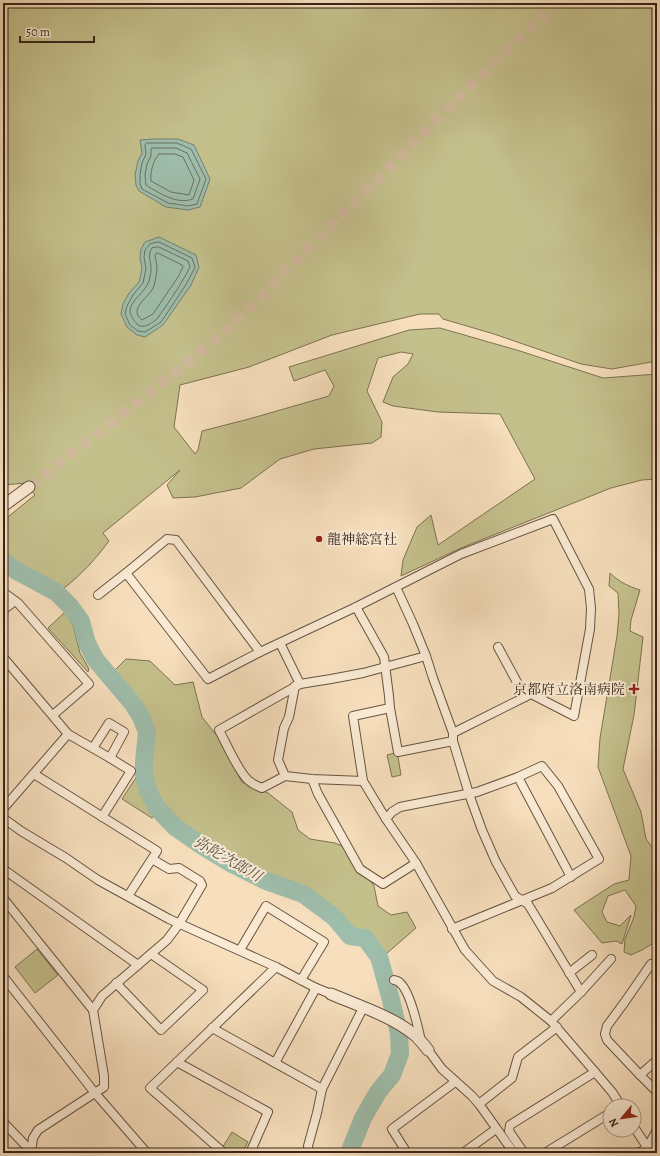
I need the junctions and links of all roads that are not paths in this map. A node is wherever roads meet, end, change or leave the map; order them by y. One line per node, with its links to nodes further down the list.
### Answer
1 (29, 487): 2 (street)
2 (3, 506)
3 (126, 573): 6 (street); 12 (street); 12 (street)
4 (396, 587): 8 (street); 13 (street); 17 (street)
5 (3, 592): 7 (street)
6 (98, 595)
7 (15, 601): 9 (street); 19 (street)
8 (356, 607): 10 (street); 15 (street)
9 (3, 610)
10 (280, 643): 12 (street); 16 (street)
11 (498, 647): 17 (street)
12 (260, 652)
13 (426, 656): 15 (street); 21 (street)
14 (3, 657): 19 (street)
15 (385, 667): 16 (street); 18 (street)
16 (298, 685): 25 (street); 25 (street)
17 (525, 697): 21 (street)
18 (390, 708): 21 (street); 28 (street)
19 (52, 716): 20 (street)
20 (68, 734): 22 (street); 24 (street)
21 (453, 737): 29 (street)
22 (93, 748): 23 (street); 23 (street)
23 (110, 758): 31 (street)
24 (34, 774): 30 (street); 31 (street)
25 (285, 776): 27 (street)
26 (518, 777): 29 (street); 37 (street); 37 (street)
27 (312, 779): 28 (street); 35 (street)
28 (363, 781): 33 (street)
29 (469, 794): 33 (street); 40 (street)
30 (3, 809)
31 (102, 817): 34 (street)
32 (3, 818): 38 (street)
33 (386, 819): 35 (street)
34 (152, 859): 38 (street); 41 (street)
35 (416, 863): 42 (street)
36 (3, 869): 48 (street)
37 (571, 877): 40 (street)
38 (128, 896): 41 (street)
39 (3, 898): 59 (street)
40 (521, 900): 42 (street); 50 (street)
41 (179, 924): 43 (street); 44 (street)
42 (452, 929): 60 (street)
43 (240, 950): 49 (street); 52 (street)
44 (151, 954): 48 (street); 54 (street)
45 (592, 955): 50 (street)
46 (611, 959): 56 (street)
47 (657, 963): 68 (street)
48 (138, 965): 54 (street)
49 (276, 967): 52 (street); 62 (street)
50 (569, 972): 56 (street)
51 (3, 976): 72 (street)
52 (301, 980): 55 (street)
53 (394, 980): 63 (street)
54 (116, 984): 59 (street)
55 (316, 988): 57 (street); 66 (street)
56 (581, 992): 60 (street)
57 (332, 994): 58 (street)
58 (363, 1008): 63 (street); 70 (street)
59 (93, 1010): 72 (street)
60 (551, 1021): 61 (street)
61 (557, 1027): 67 (street); 74 (street)
62 (212, 1028): 65 (street); 66 (street)
63 (425, 1046): 69 (street)
64 (657, 1060): 68 (street)
65 (177, 1062): 83 (street); 84 (street)
66 (275, 1063): 70 (street)
67 (595, 1072): 73 (street); 89 (street)
68 (640, 1075): 71 (street)
69 (456, 1082): 74 (street); 86 (street)
70 (322, 1090): 85 (street)
71 (657, 1092)
72 (95, 1093): 81 (street); 82 (street)
73 (616, 1098)
74 (479, 1104): 77 (street)
75 (602, 1118): 90 (street)
76 (3, 1122): 81 (street)
77 (496, 1129): 87 (street); 88 (street)
78 (657, 1130): 80 (street)
79 (641, 1138): 80 (street)
80 (649, 1150): 91 (street)
81 (31, 1152)
82 (147, 1153)
83 (224, 1153)
84 (250, 1153)
85 (309, 1153)
86 (407, 1153)
87 (463, 1153)
88 (514, 1153)
89 (524, 1153)
90 (545, 1153)
91 (638, 1153)

